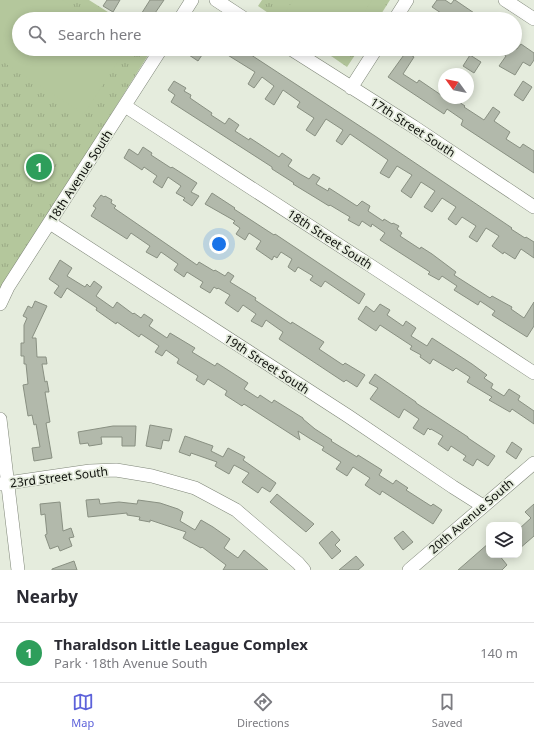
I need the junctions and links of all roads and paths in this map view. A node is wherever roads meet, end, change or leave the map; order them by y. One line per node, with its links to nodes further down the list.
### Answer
1 (192, 0): 5 (street)
2 (216, 0): 6 (street)
3 (407, 0): 7 (street)
4 (505, 0): 8 (street)
5 (184, 12)
6 (234, 12)
7 (399, 12)
8 (534, 19)
9 (157, 56): 13 (street, 18th Avenue South)
10 (302, 56): 12 (street, 17th Street South)
11 (372, 56): 12 (street)
12 (351, 88): 14 (street, 17th Street South)
13 (125, 106): 15 (street, 18th Avenue South); 17 (street, 18th Street South)
14 (534, 207)
15 (50, 222): 16 (street, 18th Avenue South); 21 (street, 19th Street South)
16 (0, 304)
17 (534, 374)
18 (0, 420): 20 (street)
19 (534, 463): 21 (street, 20th Avenue South)
20 (4, 484): 22 (street); 23 (street, 23rd Street South)
21 (483, 506): 24 (street, 20th Avenue South)
22 (18, 570)
23 (304, 570)
24 (409, 570)

